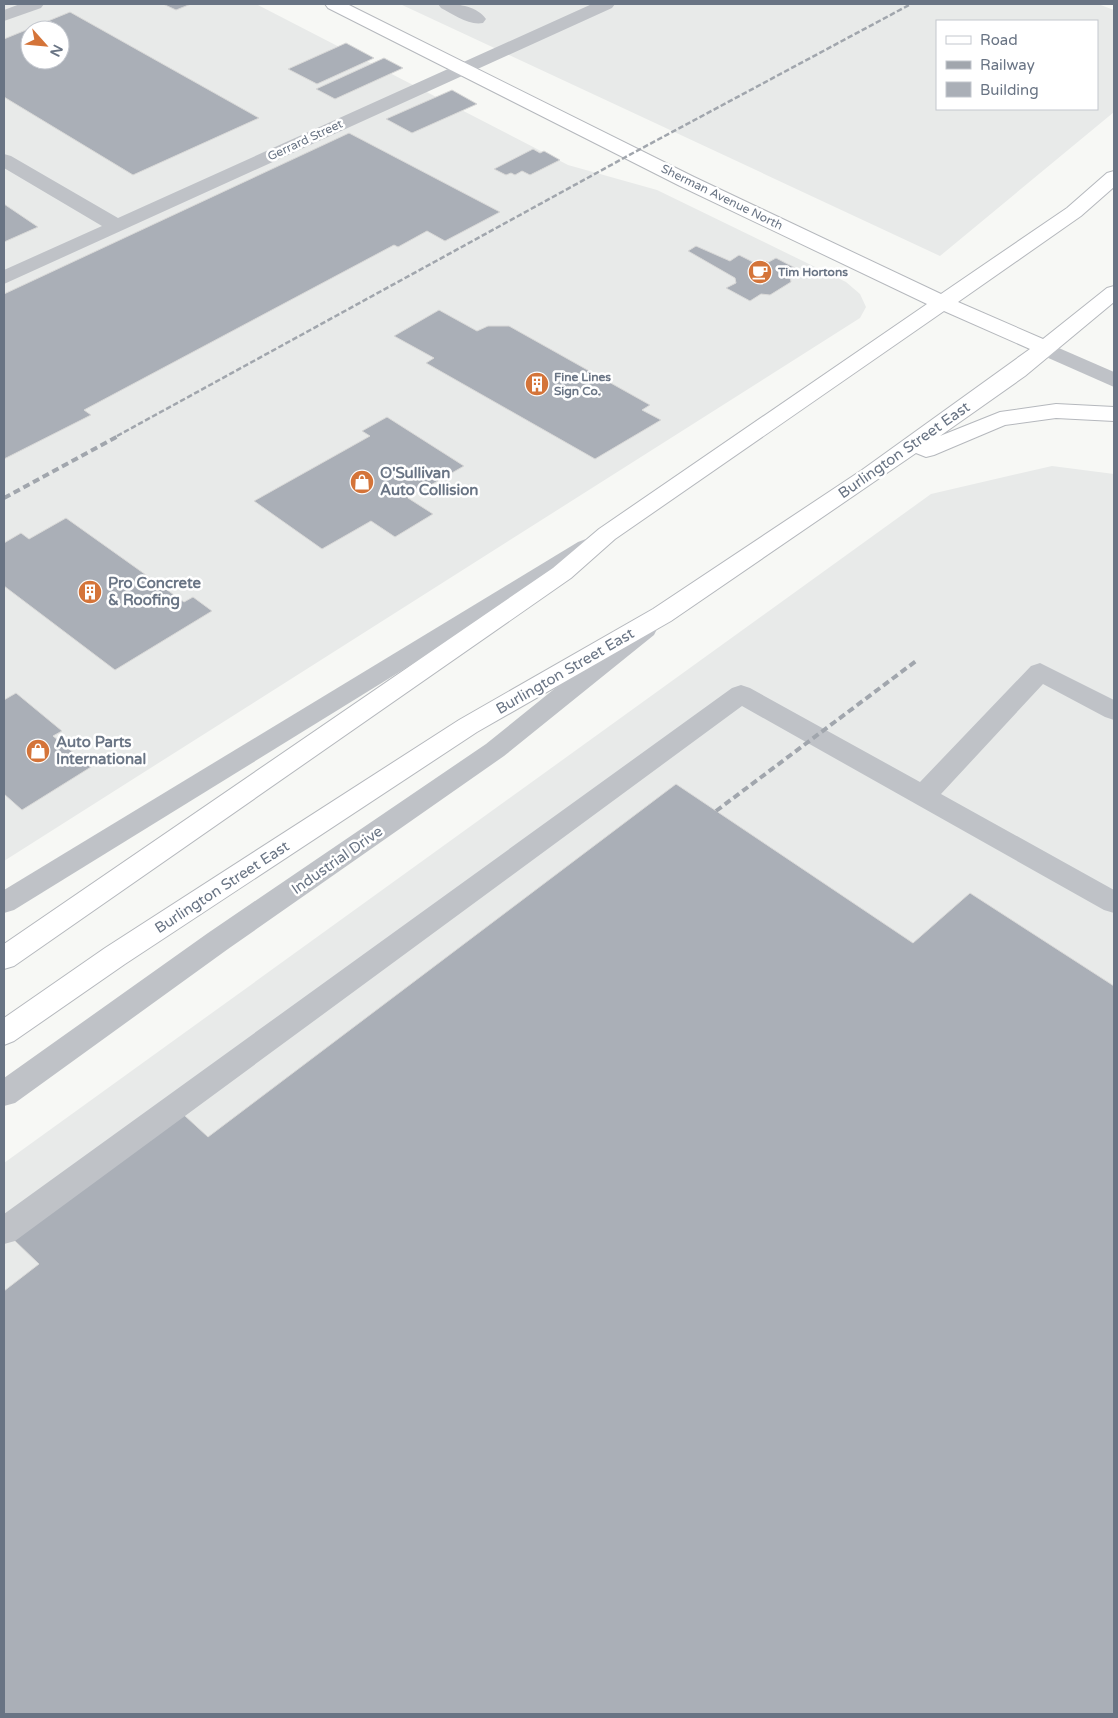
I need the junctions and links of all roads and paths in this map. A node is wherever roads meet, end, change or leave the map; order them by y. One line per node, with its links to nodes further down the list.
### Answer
1 (35, 4): 5 (street)
2 (334, 4): 7 (main road, Sherman Avenue North)
3 (448, 4): 6 (street)
4 (606, 4): 7 (street, Gerrard Street)
5 (4, 16)
6 (477, 18)
7 (461, 68): 10 (street, Gerrard Street); 13 (main road, Sherman Avenue North)
8 (4, 160): 10 (street)
9 (1114, 177): 13 (main road)
10 (116, 226): 11 (street, Gerrard Street)
11 (4, 278)
12 (1114, 292): 14 (main road, Burlington Street East)
13 (942, 304): 14 (main road, Sherman Avenue North); 18 (main road)
14 (1045, 348): 15 (street, Sherman Avenue North); 17 (main road, Burlington Street East)
15 (1114, 380)
16 (1114, 414): 17 (main road)
17 (870, 476): 19 (main road, Burlington Street East)
18 (607, 534): 22 (street); 24 (main road)
19 (662, 615): 25 (main road, Burlington Street East); 26 (street, Industrial Drive)
20 (1114, 711): 21 (street)
21 (923, 796): 23 (street); 27 (street)
22 (4, 903)
23 (1114, 903)
24 (4, 958)
25 (4, 1033)
26 (4, 1094)
27 (4, 1231)

